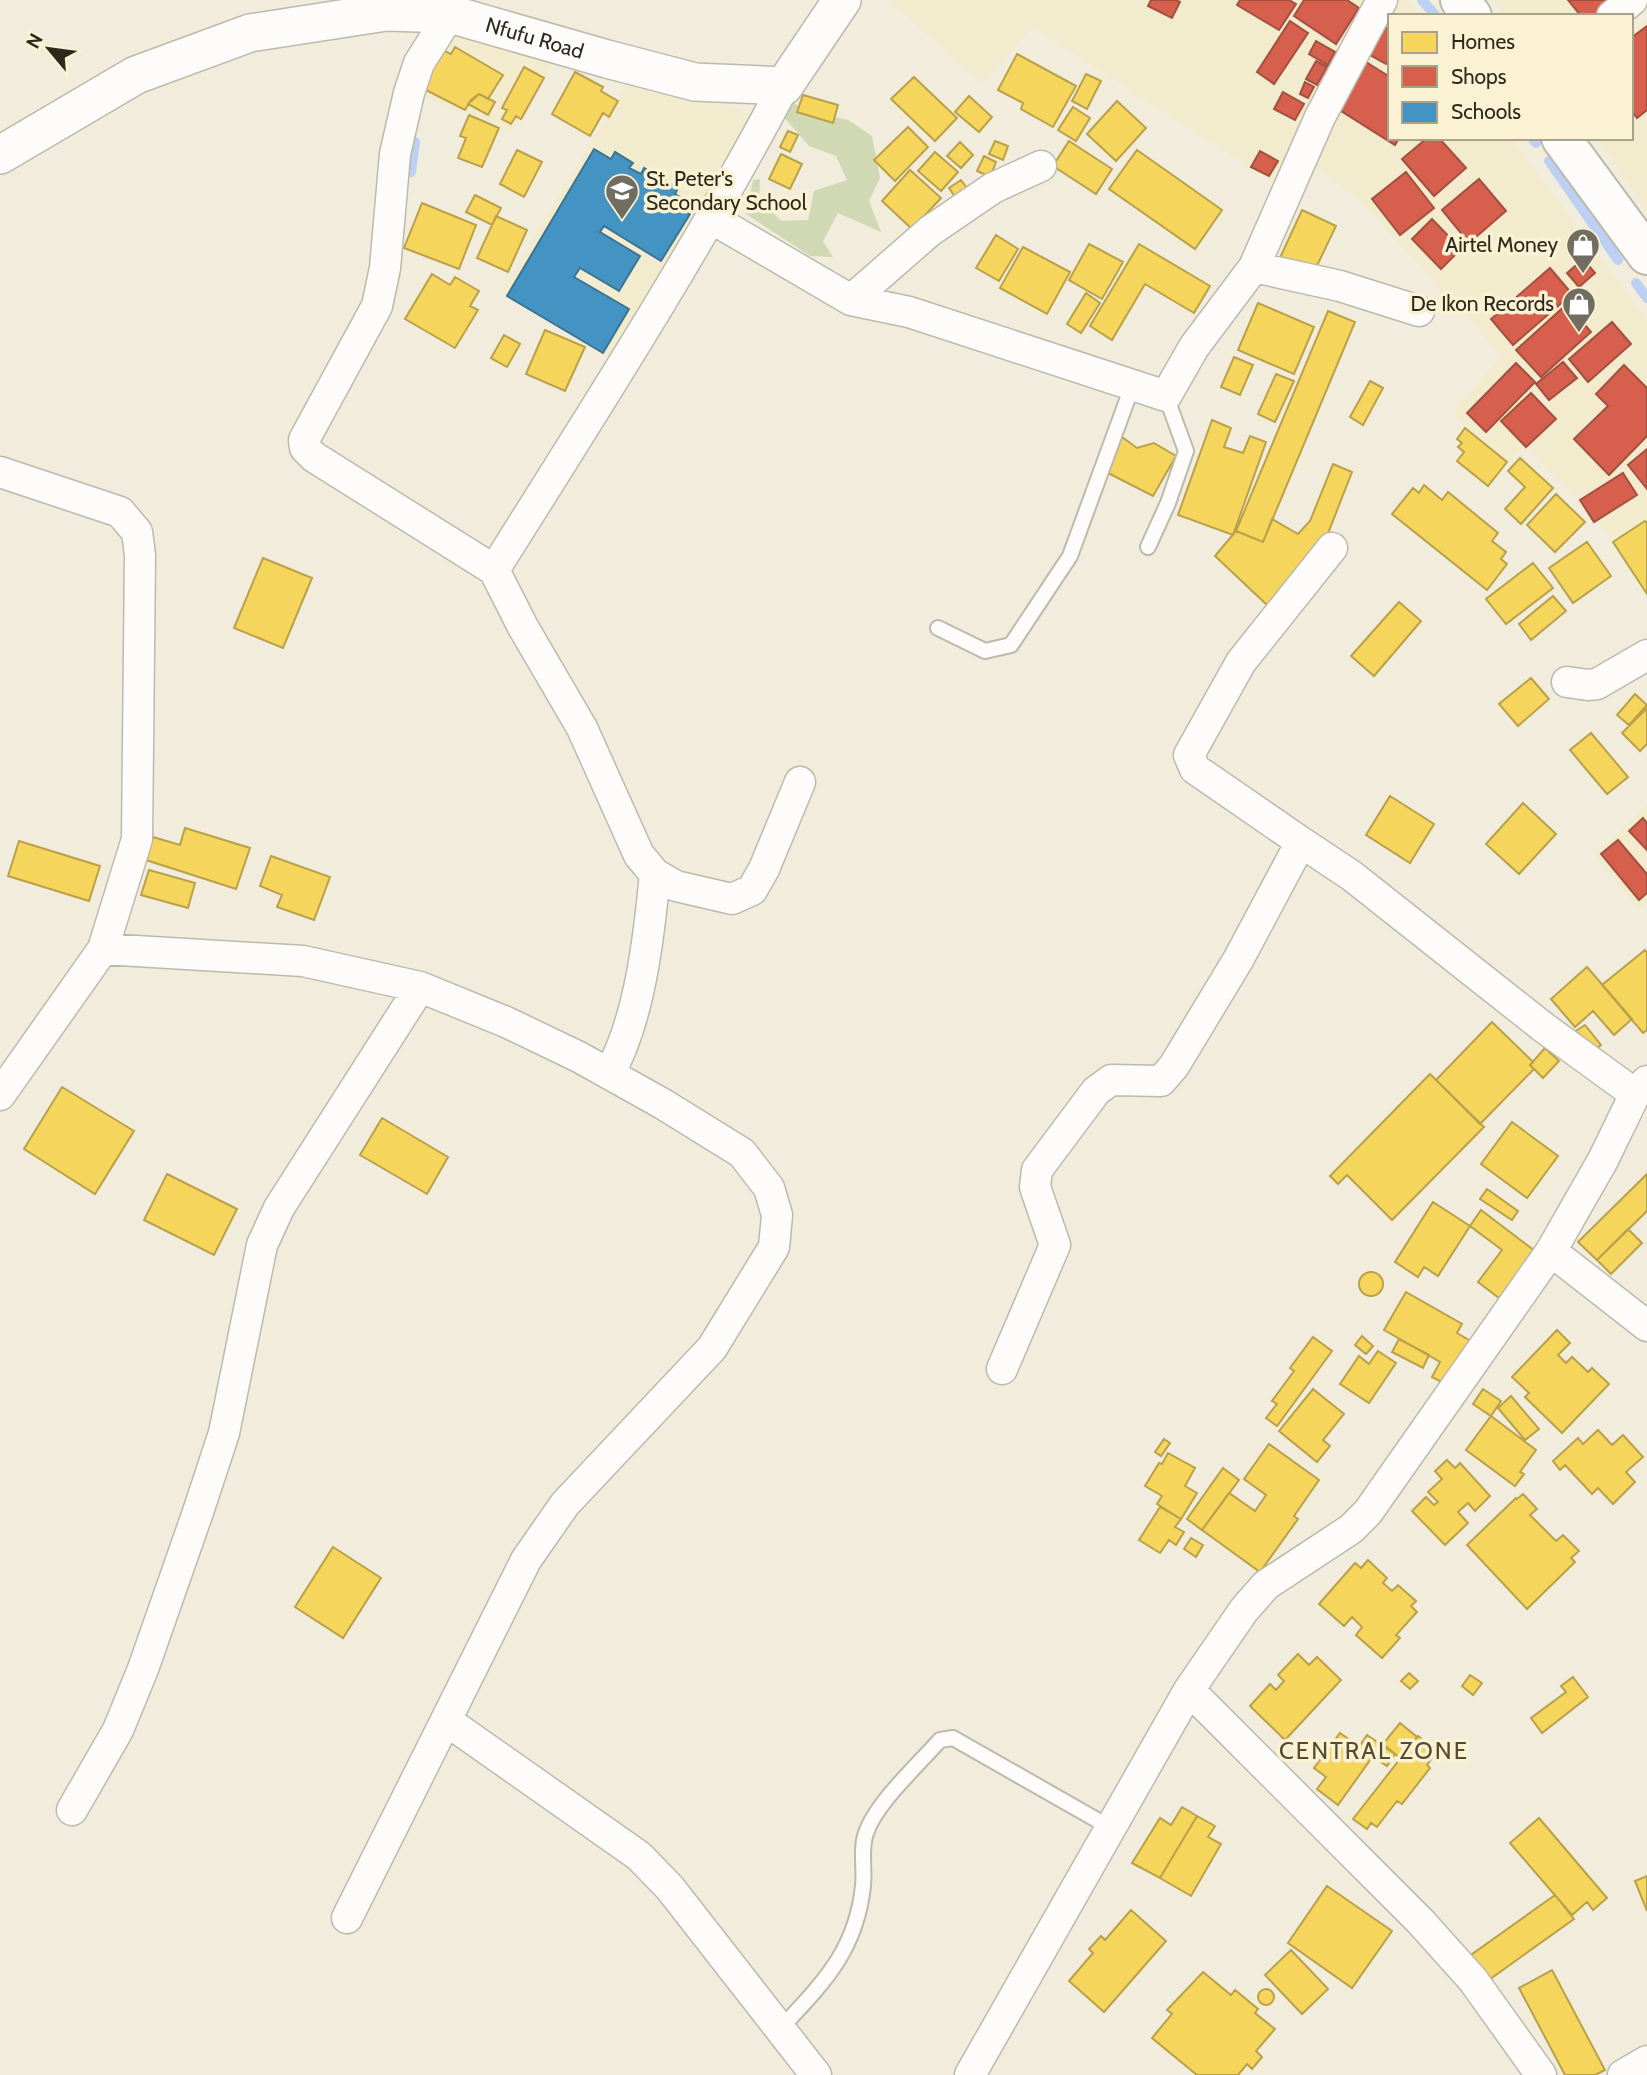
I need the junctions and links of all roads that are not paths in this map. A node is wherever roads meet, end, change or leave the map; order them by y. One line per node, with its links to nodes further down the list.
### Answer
1 (842, 0): 6 (street)
2 (1382, 0): 12 (street)
3 (1632, 0): 5 (street)
4 (451, 7): 6 (street, Nfufu Road); 8 (street, Nfufu Road); 20 (street)
5 (1614, 14)
6 (784, 86): 10 (street)
7 (1562, 140): 11 (main road)
8 (0, 155)
9 (1041, 166): 13 (street)
10 (711, 218): 13 (street); 20 (street)
11 (1647, 255)
12 (1254, 267): 14 (street); 16 (street)
13 (851, 300): 15 (street)
14 (1419, 311)
15 (1133, 384): 16 (street); 21 (lane)
16 (1166, 396): 18 (lane)
17 (0, 472): 27 (street)
18 (1148, 547)
19 (1332, 548): 25 (street)
20 (494, 570): 26 (street)
21 (938, 628)
22 (1647, 655): 23 (street)
23 (1567, 682)
24 (800, 782): 26 (street)
25 (1301, 842): 30 (street); 34 (street)
26 (655, 874): 29 (street)
27 (103, 949): 28 (street); 31 (street)
28 (420, 987): 29 (street); 37 (street)
29 (609, 1074): 36 (street)
30 (1641, 1088): 32 (street)
31 (0, 1095)
32 (1551, 1251): 33 (street); 35 (street)
33 (1647, 1326)
34 (1002, 1369)
35 (1189, 1690): 38 (street); 44 (street)
36 (447, 1721): 39 (street); 40 (street)
37 (72, 1810)
38 (1111, 1829): 40 (lane); 43 (street)
39 (347, 1918)
40 (780, 2028): 42 (street)
41 (1647, 2061): 45 (street)
42 (816, 2075)
43 (970, 2075)
44 (1541, 2075)
45 (1623, 2075)

